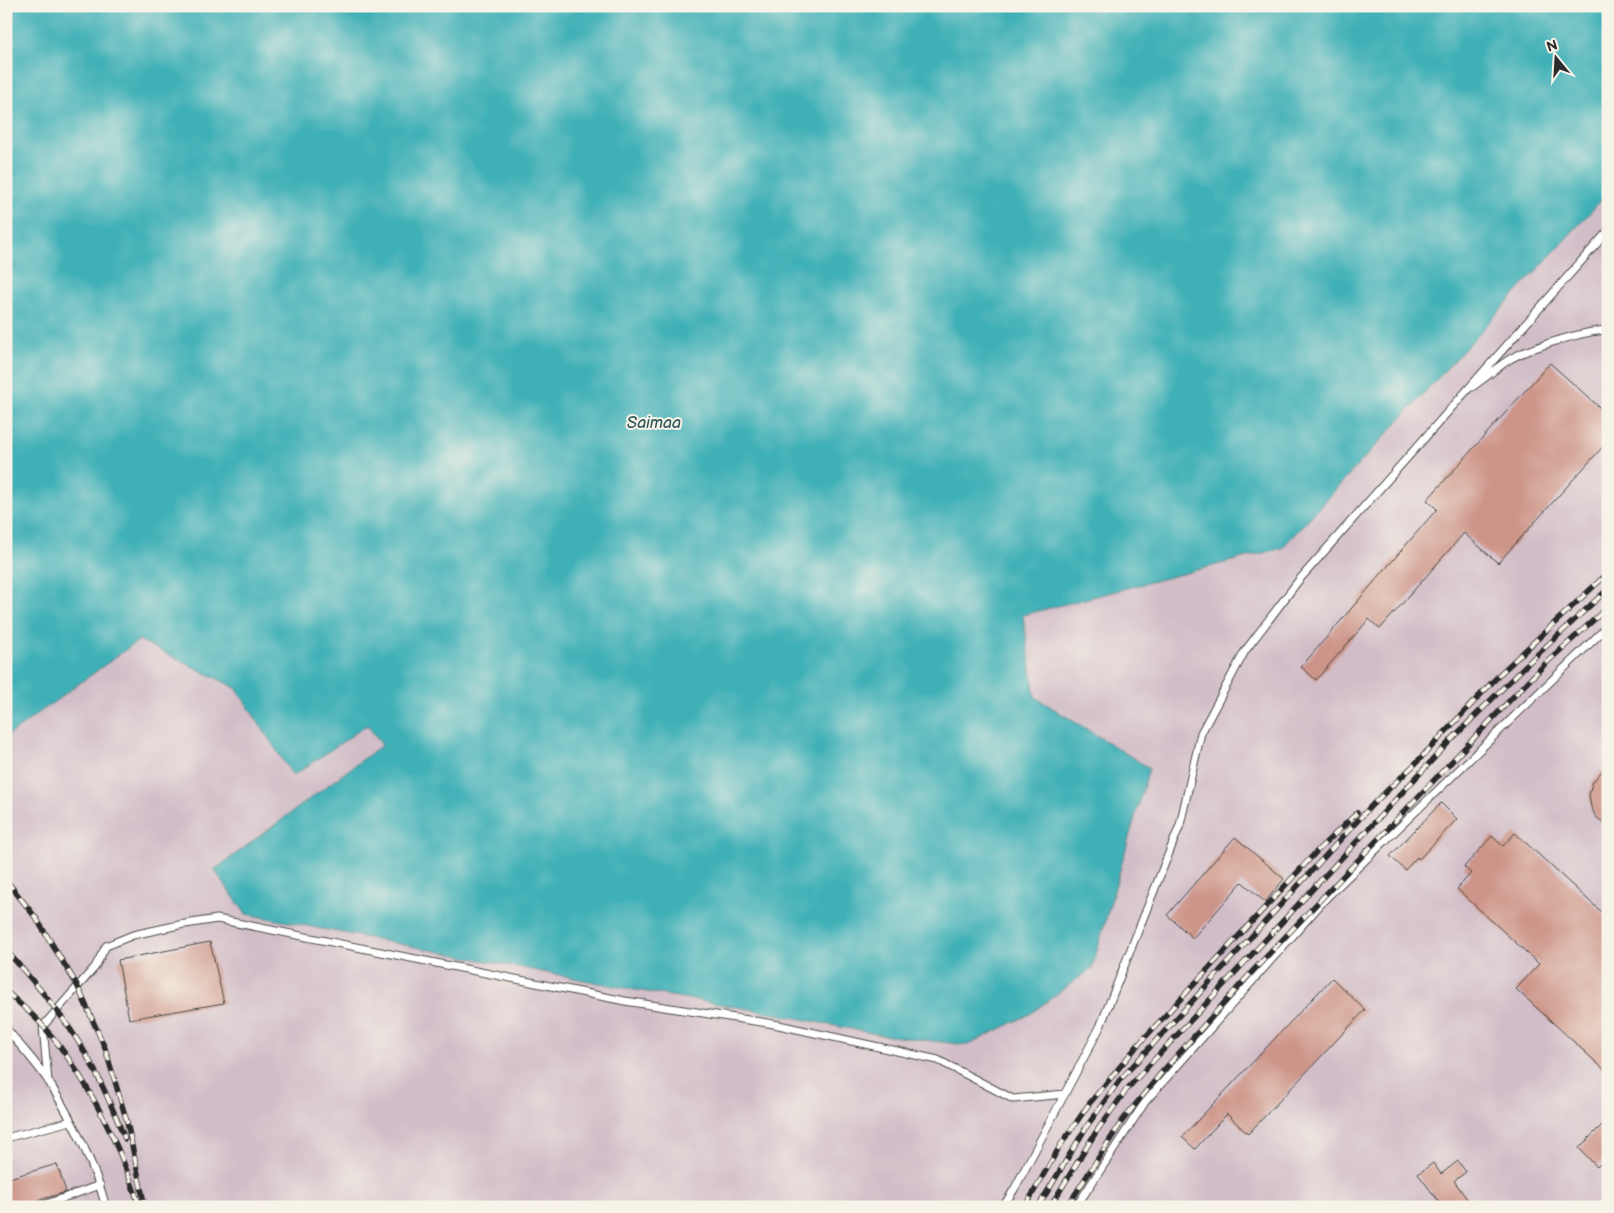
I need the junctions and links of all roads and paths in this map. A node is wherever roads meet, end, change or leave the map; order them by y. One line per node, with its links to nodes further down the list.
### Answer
1 (1608, 231): 3 (lane)
2 (1608, 330): 3 (lane)
3 (1460, 396): 7 (lane)
4 (1608, 626): 14 (lane)
5 (6, 1028): 6 (lane)
6 (48, 1081): 7 (lane); 8 (lane)
7 (1065, 1094): 13 (lane)
8 (71, 1121): 9 (lane); 10 (lane)
9 (6, 1138)
10 (100, 1186): 11 (lane); 12 (lane)
11 (38, 1207)
12 (106, 1207)
13 (1002, 1207)
14 (1076, 1207)

